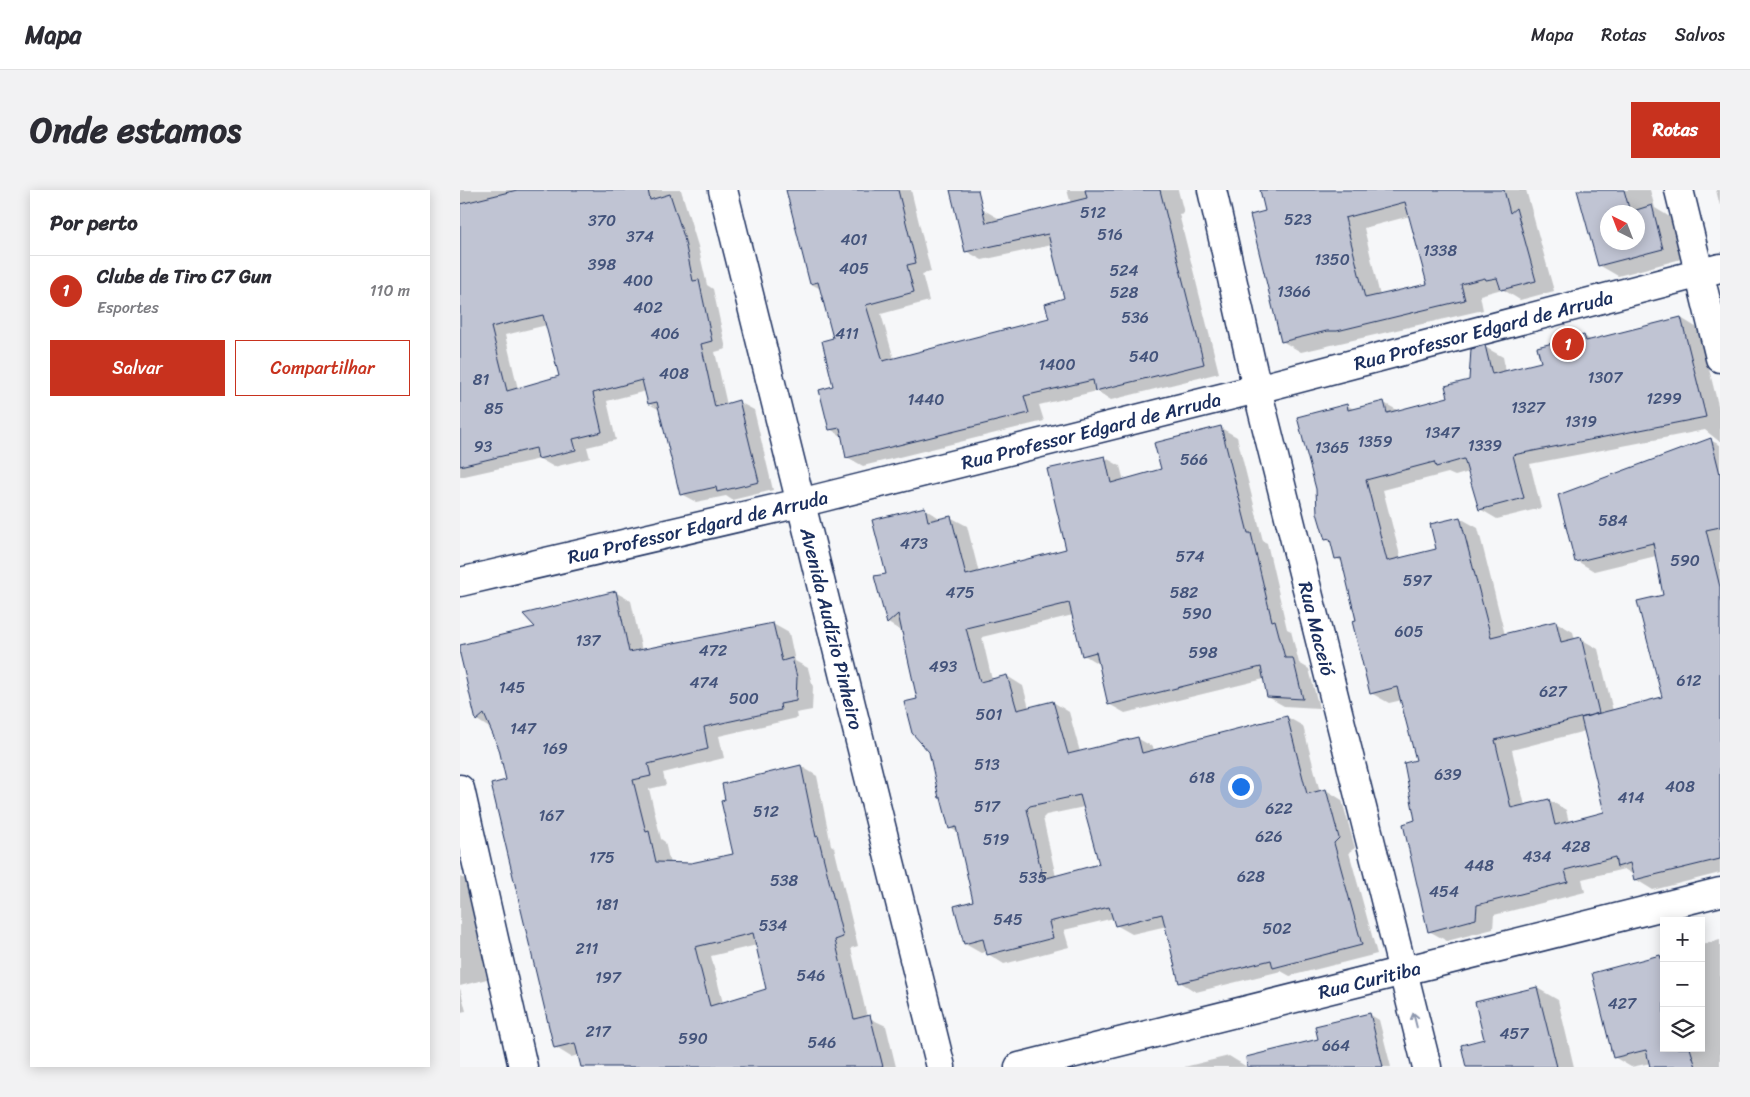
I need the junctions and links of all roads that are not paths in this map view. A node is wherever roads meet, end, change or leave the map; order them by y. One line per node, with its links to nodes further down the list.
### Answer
1 (723, 190): 7 (street, Avenida Audízio Pinheiro)
2 (1212, 190): 6 (street, Rua Maceió)
3 (1679, 190): 4 (street)
4 (1709, 271): 5 (street); 6 (street, Rua Professor Edgard de Arruda)
5 (1720, 358)
6 (1257, 389): 7 (street, Rua Professor Edgard de Arruda); 11 (street, Rua Maceió)
7 (800, 503): 8 (street, Rua Professor Edgard de Arruda); 13 (street, Avenida Audízio Pinheiro)
8 (460, 582)
9 (460, 789): 12 (street)
10 (1720, 892): 11 (street, Rua Curitiba)
11 (1404, 972): 14 (street, Rua Curitiba); 15 (street, Rua Maceió, one-way to 11)
12 (523, 1067)
13 (941, 1067)
14 (1019, 1067)
15 (1427, 1067)

